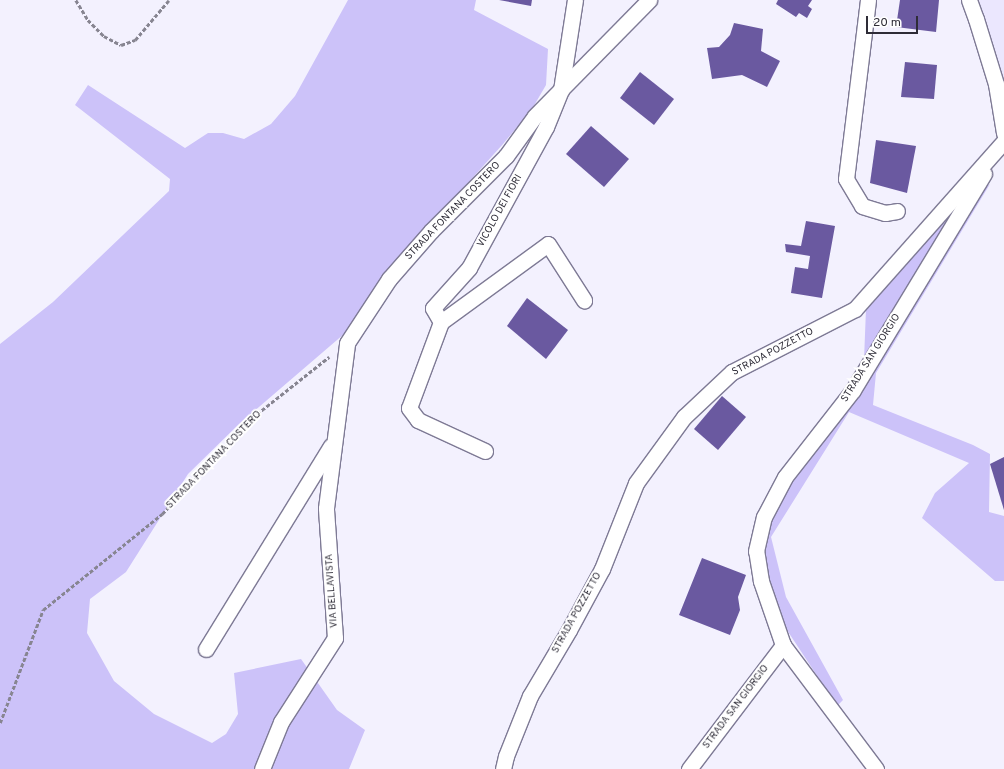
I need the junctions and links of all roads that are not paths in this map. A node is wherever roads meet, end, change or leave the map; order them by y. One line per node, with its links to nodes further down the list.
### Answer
1 (575, 0): 5 (street)
2 (649, 0): 5 (street, STRADA FONTANA COSTERO)
3 (868, 0): 8 (street)
4 (968, 0): 6 (street)
5 (561, 90): 10 (street, VICOLO DEI FIORI); 11 (street, STRADA FONTANA COSTERO)
6 (1004, 133)
7 (1004, 141): 14 (street, STRADA SAN GIORGIO); 17 (street, STRADA POZZETTO)
8 (898, 211)
9 (584, 300): 10 (street)
10 (440, 322): 13 (street)
11 (347, 343): 12 (street, VIA BELLAVISTA)
12 (334, 441): 15 (street, VIA BELLAVISTA); 16 (street, VIA BELLAVISTA)
13 (485, 451)
14 (783, 645): 18 (street, STRADA SAN GIORGIO); 19 (street, STRADA SAN GIORGIO)
15 (206, 649)
16 (262, 769)
17 (503, 769)
18 (689, 769)
19 (876, 769)

